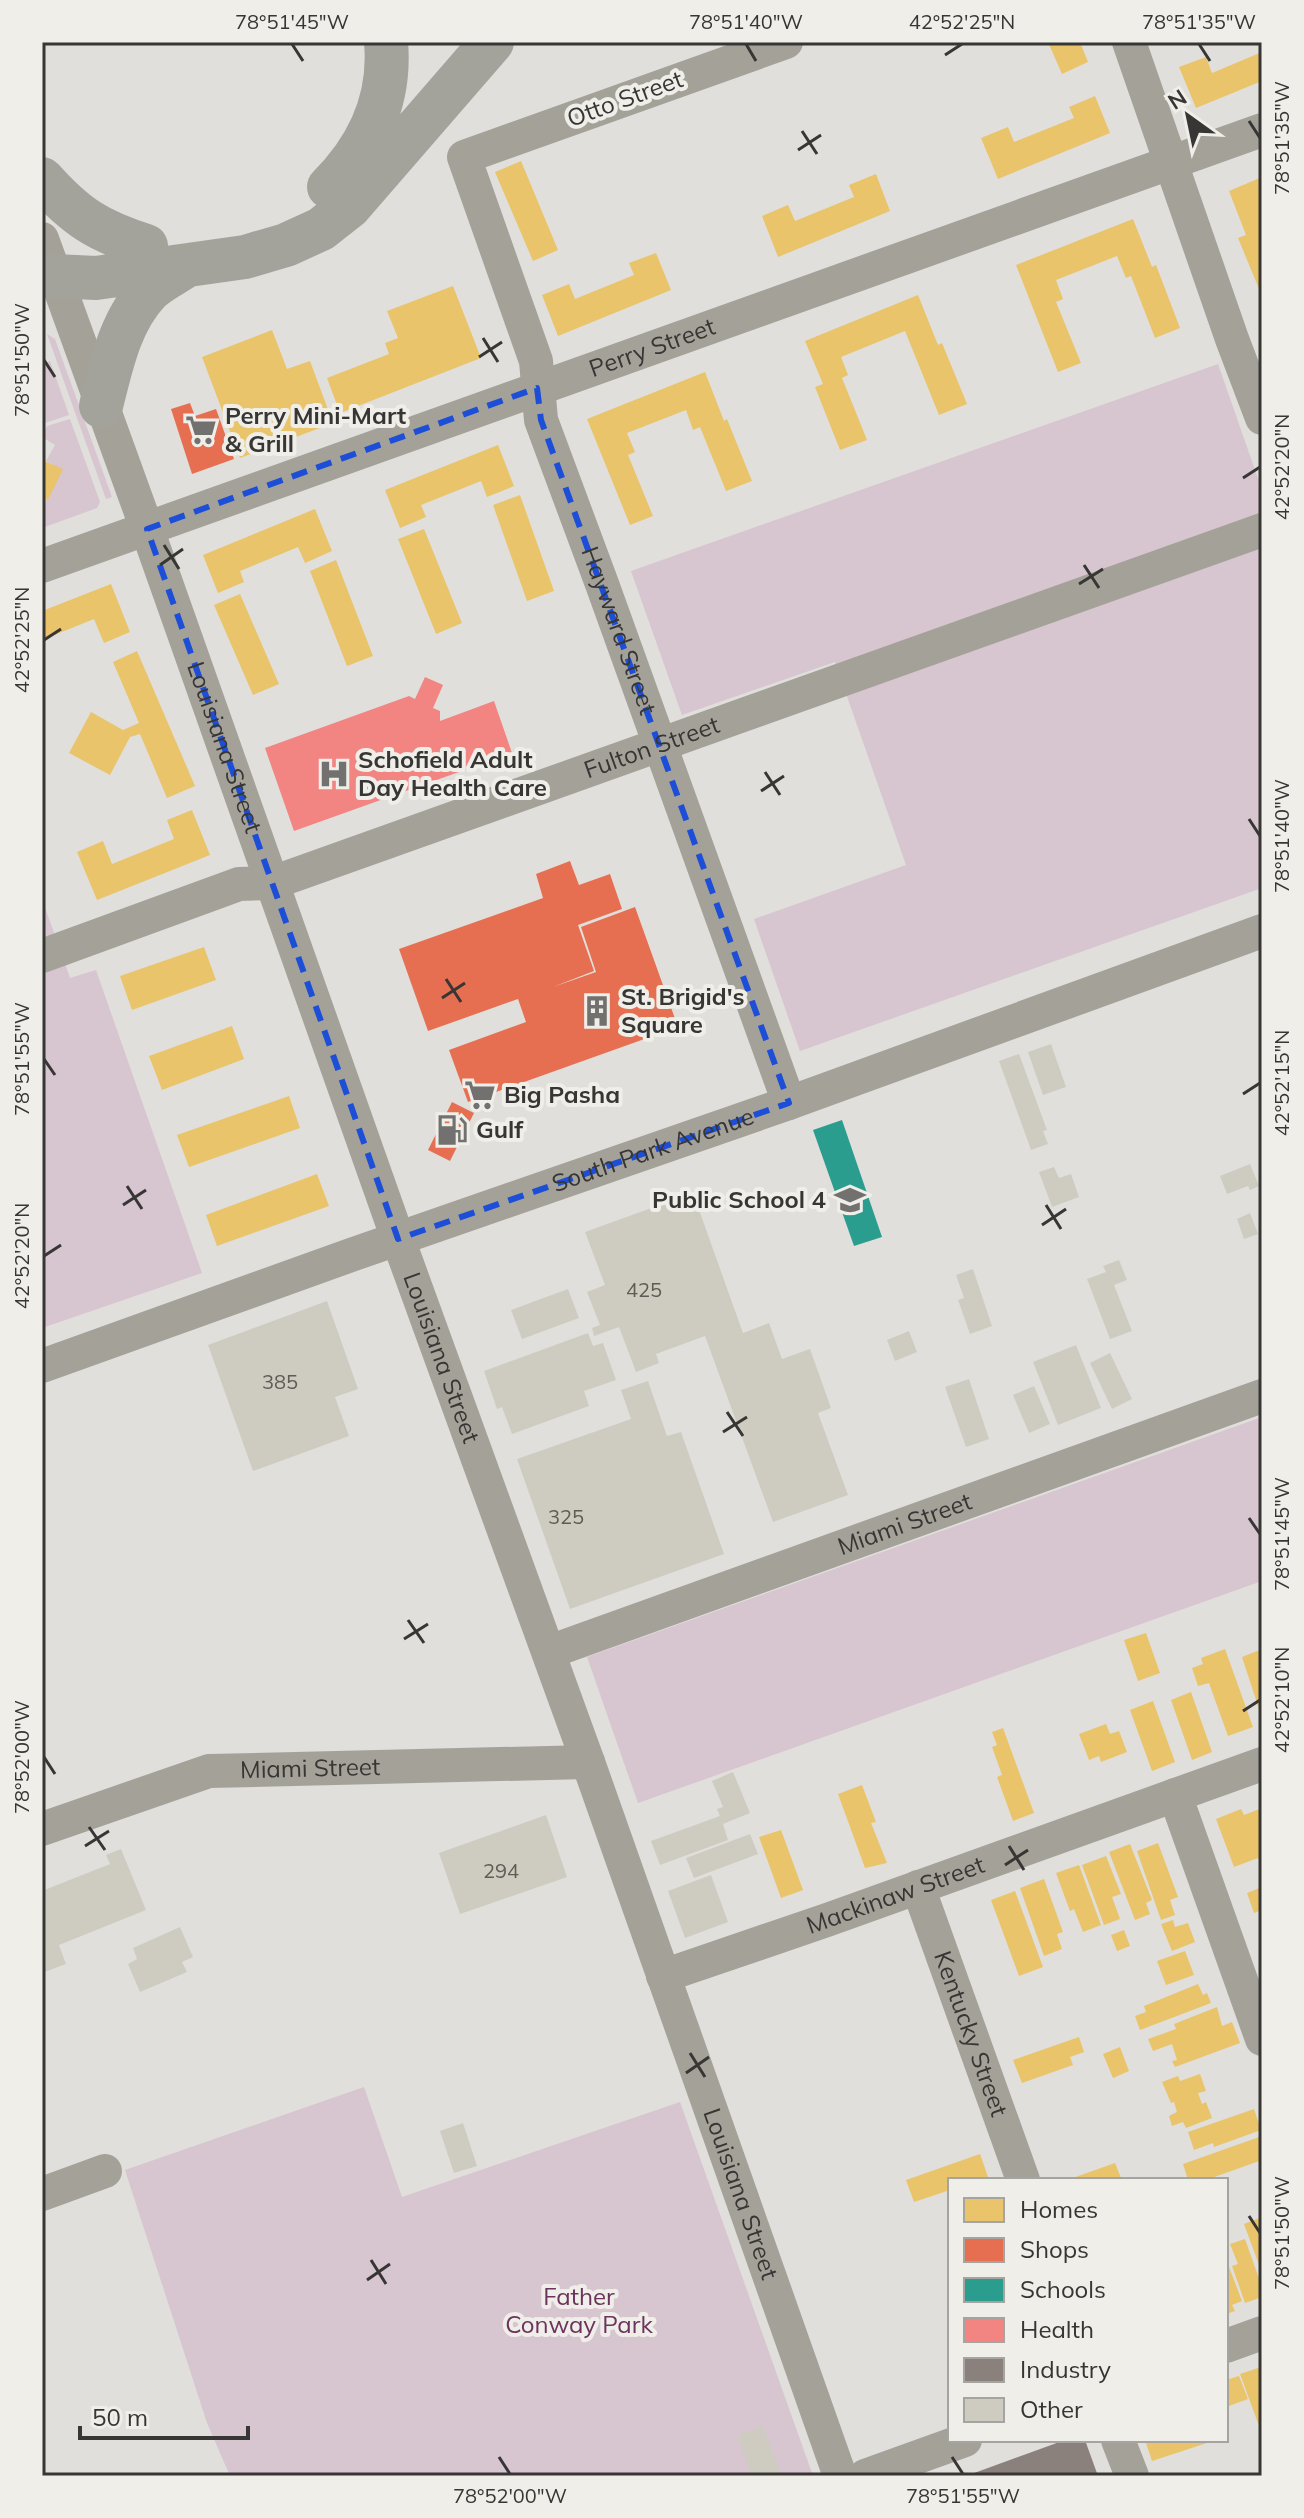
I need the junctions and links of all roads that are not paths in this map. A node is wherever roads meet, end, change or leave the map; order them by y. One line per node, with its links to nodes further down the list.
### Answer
1 (386, 42): 9 (highway)
2 (492, 42): 11 (highway)
3 (786, 42): 6 (street, Otto Street)
4 (1129, 42): 7 (street)
5 (1262, 130): 7 (street, Perry Street)
6 (464, 157): 12 (street, Hayward Street)
7 (1171, 161): 12 (street, Perry Street); 14 (street)
8 (42, 179): 9 (highway)
9 (146, 246): 10 (highway)
10 (46, 265): 11 (highway); 13 (street, Louisiana Street)
11 (187, 265): 13 (highway)
12 (537, 388): 15 (street, Perry Street); 18 (street, Hayward Street)
13 (101, 406): 15 (street, Louisiana Street)
14 (1262, 418)
15 (147, 529): 17 (street, Perry Street); 19 (street, Louisiana Street)
16 (1262, 530): 18 (street, Fulton Street)
17 (42, 566)
18 (660, 745): 19 (street, Fulton Street); 22 (street, Hayward Street)
19 (272, 883): 21 (street, Fulton Street); 23 (street, Louisiana Street)
20 (1262, 931): 22 (street, South Park Avenue)
21 (42, 956)
22 (789, 1103): 23 (street, South Park Avenue)
23 (398, 1239): 24 (street, South Park Avenue); 26 (street, Louisiana Street)
24 (42, 1366)
25 (1262, 1396): 26 (street, Miami Street)
26 (549, 1652): 27 (street, Louisiana Street)
27 (588, 1762): 30 (street, Miami Street); 32 (street, Louisiana Street)
28 (1262, 1764): 29 (street, Mackinaw Street)
29 (1175, 1795): 31 (street, Mackinaw Street); 33 (street)
30 (42, 1829)
31 (918, 1887): 32 (street, Mackinaw Street); 35 (street, Kentucky Street)
32 (663, 1976): 41 (street, Louisiana Street)
33 (1262, 2039)
34 (105, 2171): 36 (street)
35 (1022, 2178)
36 (42, 2194)
37 (1262, 2333): 38 (street)
38 (1228, 2345)
39 (959, 2442): 42 (street)
40 (1119, 2442): 43 (street)
41 (840, 2476)
42 (865, 2476)
43 (1132, 2476)

